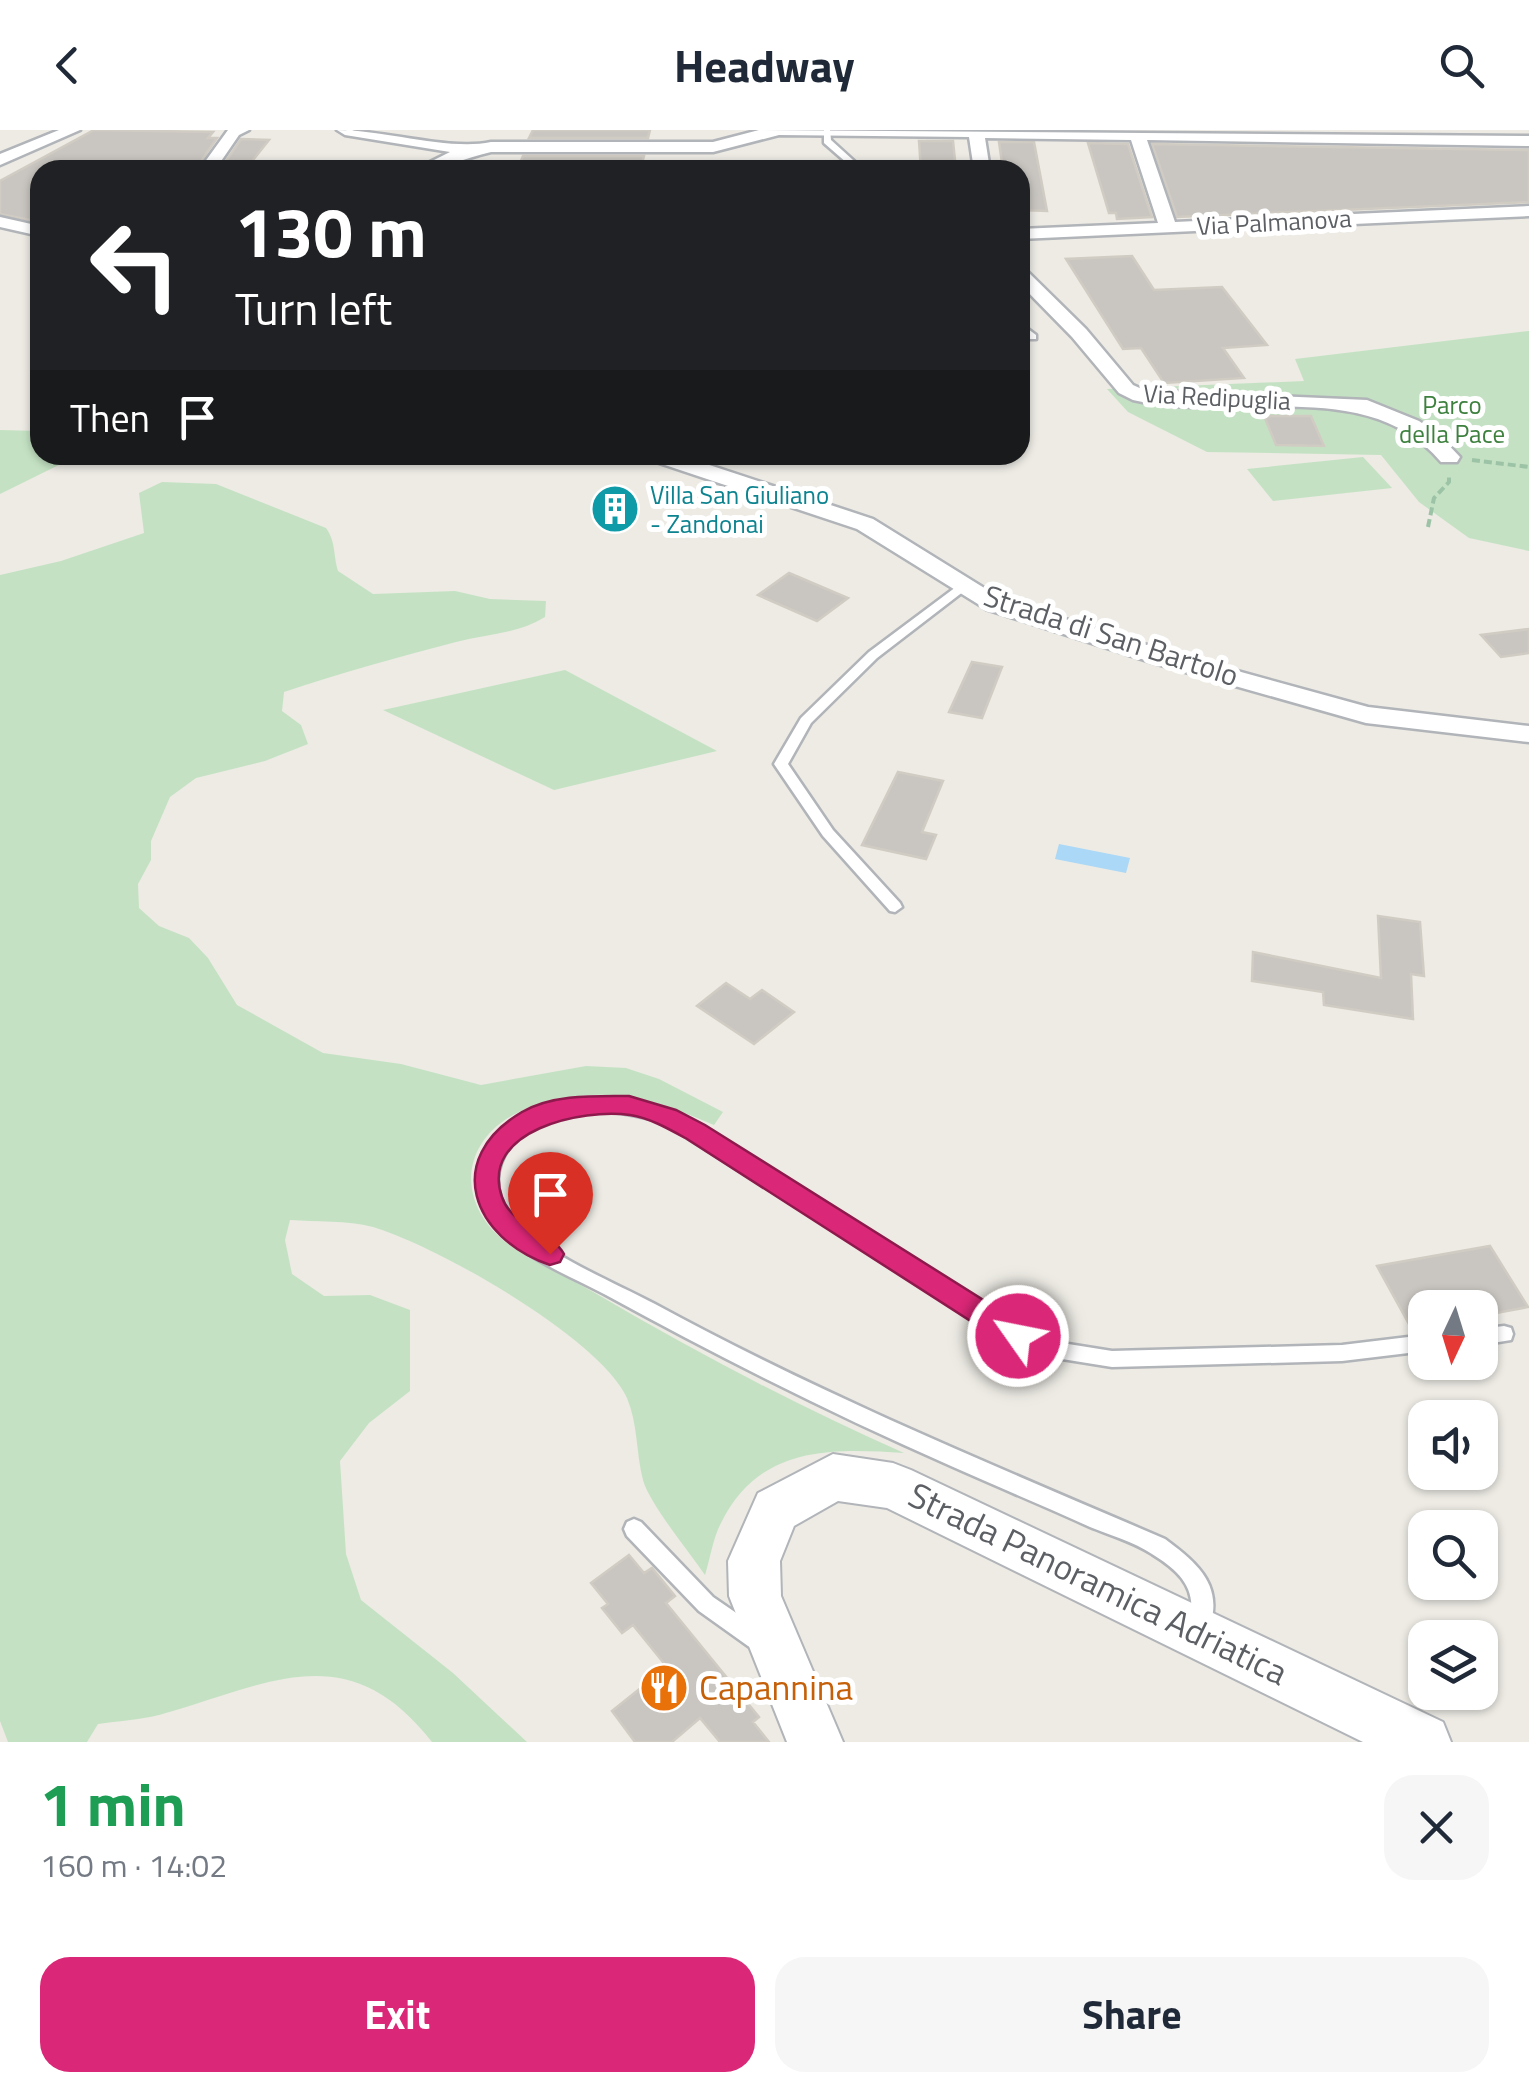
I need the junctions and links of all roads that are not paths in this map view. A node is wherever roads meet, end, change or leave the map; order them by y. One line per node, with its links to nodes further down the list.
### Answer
1 (72, 130): 12 (street)
2 (241, 130): 14 (street)
3 (348, 130): 11 (street)
4 (827, 131): 5 (street); 6 (street); 17 (lane)
5 (757, 132): 9 (street)
6 (976, 132): 7 (street); 18 (street)
7 (1138, 136): 8 (street); 21 (street)
8 (1529, 141)
9 (674, 146): 11 (street); 16 (street)
10 (0, 148): 12 (street)
11 (473, 150): 15 (street)
12 (20, 151): 13 (street)
13 (0, 160)
14 (214, 160)
15 (448, 160)
16 (678, 160)
17 (849, 160)
18 (980, 160)
19 (1529, 211): 21 (street, Via Palmanova)
20 (0, 222): 22 (street)
21 (1168, 227): 23 (street, Via Palmanova)
22 (30, 230)
23 (1030, 234)
24 (1030, 284): 27 (street, Via Redipuglia)
25 (1030, 334): 26 (lane)
26 (1033, 337)
27 (1449, 457)
28 (688, 465): 29 (street, Strada di San Bartolo)
29 (964, 585): 30 (street, Strada di San Bartolo); 31 (lane)
30 (1529, 734)
31 (895, 906)
32 (1504, 1334): 33 (lane)
33 (1498, 1335)
34 (1408, 1345): 36 (lane)
35 (634, 1528): 37 (lane)
36 (1198, 1631): 37 (street, Strada Panoramica Adriatica); 39 (street, Strada Panoramica Adriatica)
37 (776, 1653): 38 (street, Strada Panoramica Adriatica)
38 (815, 1742)
39 (1424, 1742)

